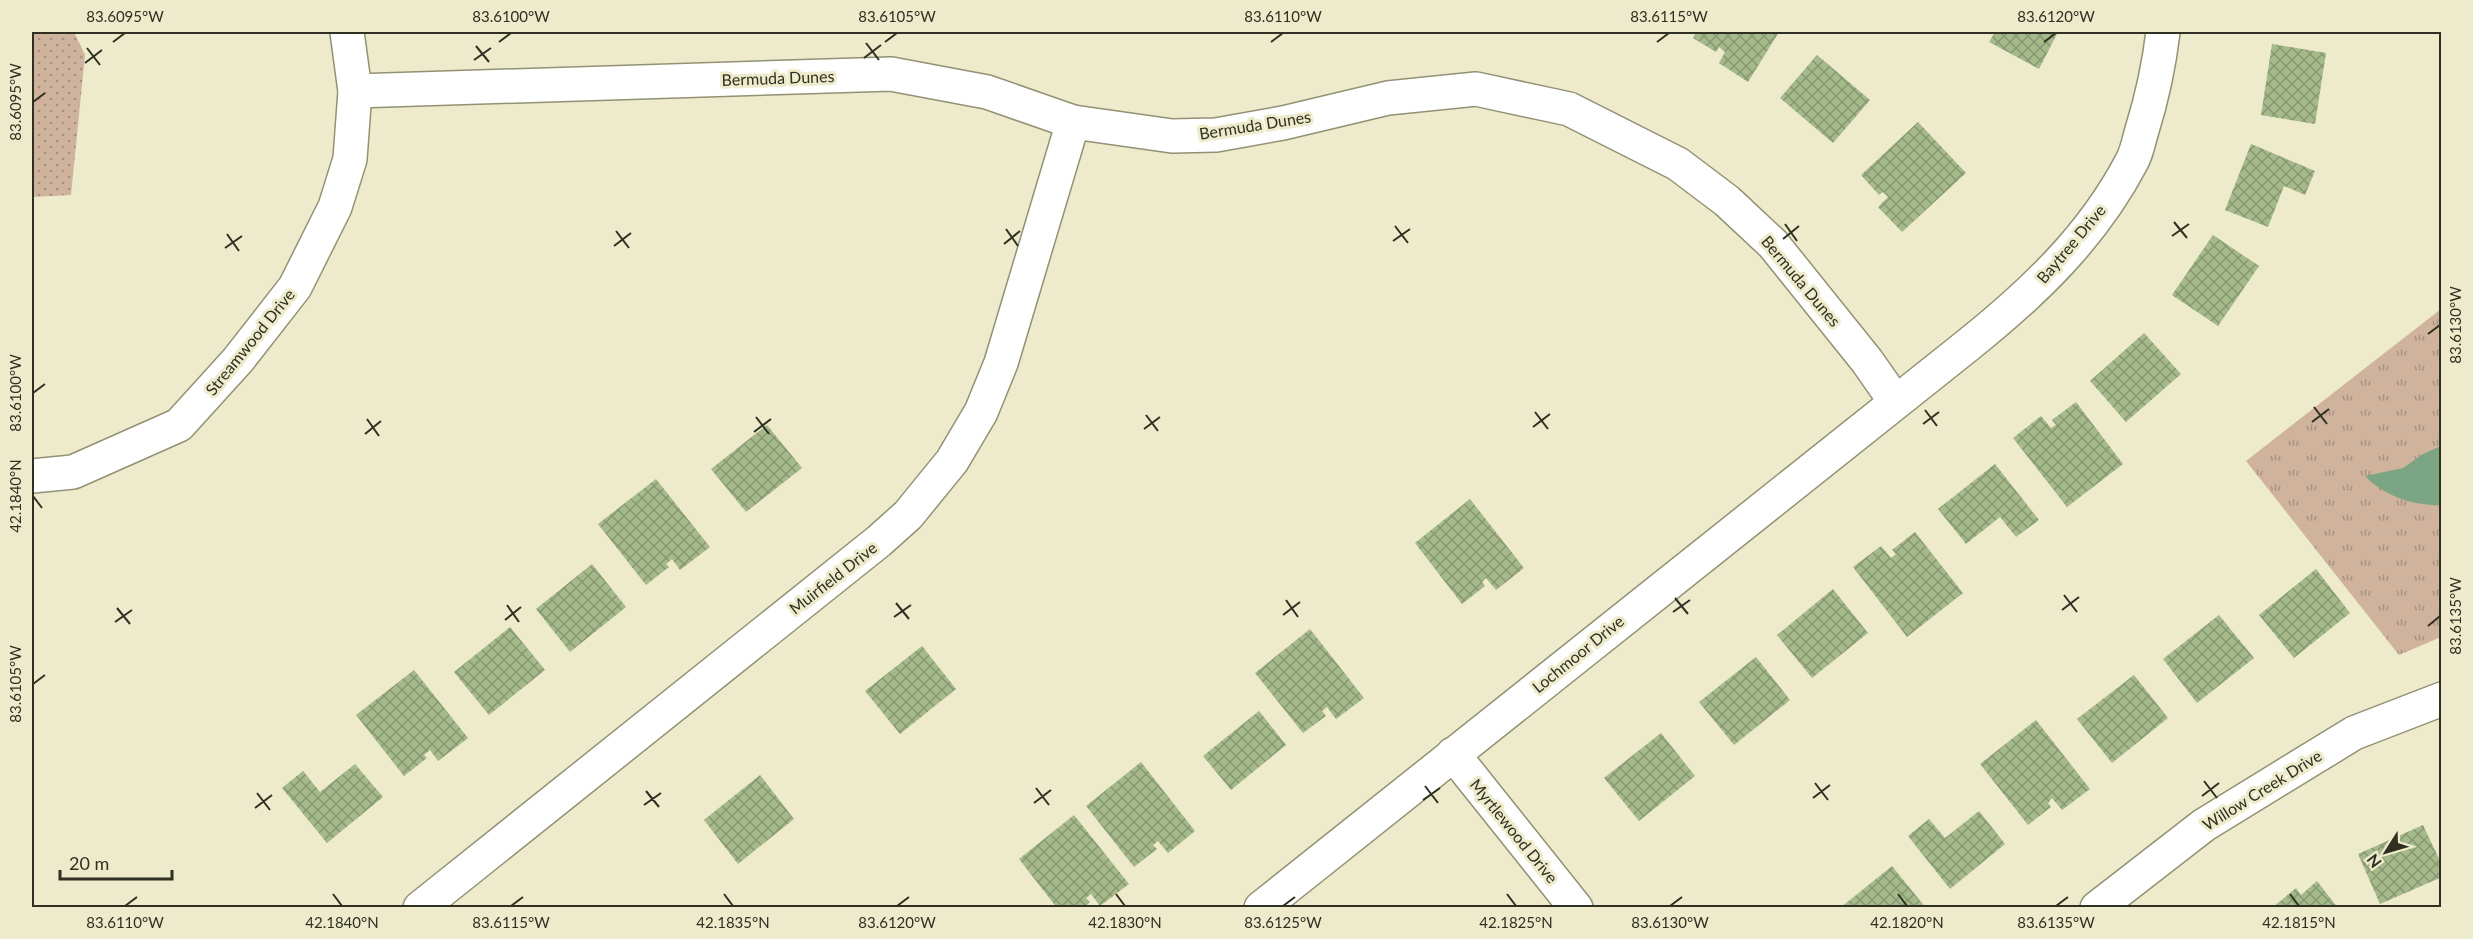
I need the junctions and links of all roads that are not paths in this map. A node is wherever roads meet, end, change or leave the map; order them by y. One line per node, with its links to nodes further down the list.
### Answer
1 (347, 32): 3 (street, Streamwood Drive)
2 (2163, 32): 5 (street, Baytree Drive)
3 (355, 91): 4 (street, Bermuda Dunes); 6 (street, Streamwood Drive)
4 (1073, 122): 5 (street, Bermuda Dunes); 9 (street, Muirfield Drive)
5 (1895, 401): 8 (street, Lochmoor Drive)
6 (32, 476)
7 (2442, 699): 12 (street, Willow Creek Drive)
8 (1453, 754): 10 (street, Lochmoor Drive); 11 (street, Myrtlewood Drive)
9 (420, 908)
10 (1261, 908)
11 (1576, 908)
12 (2097, 908)

